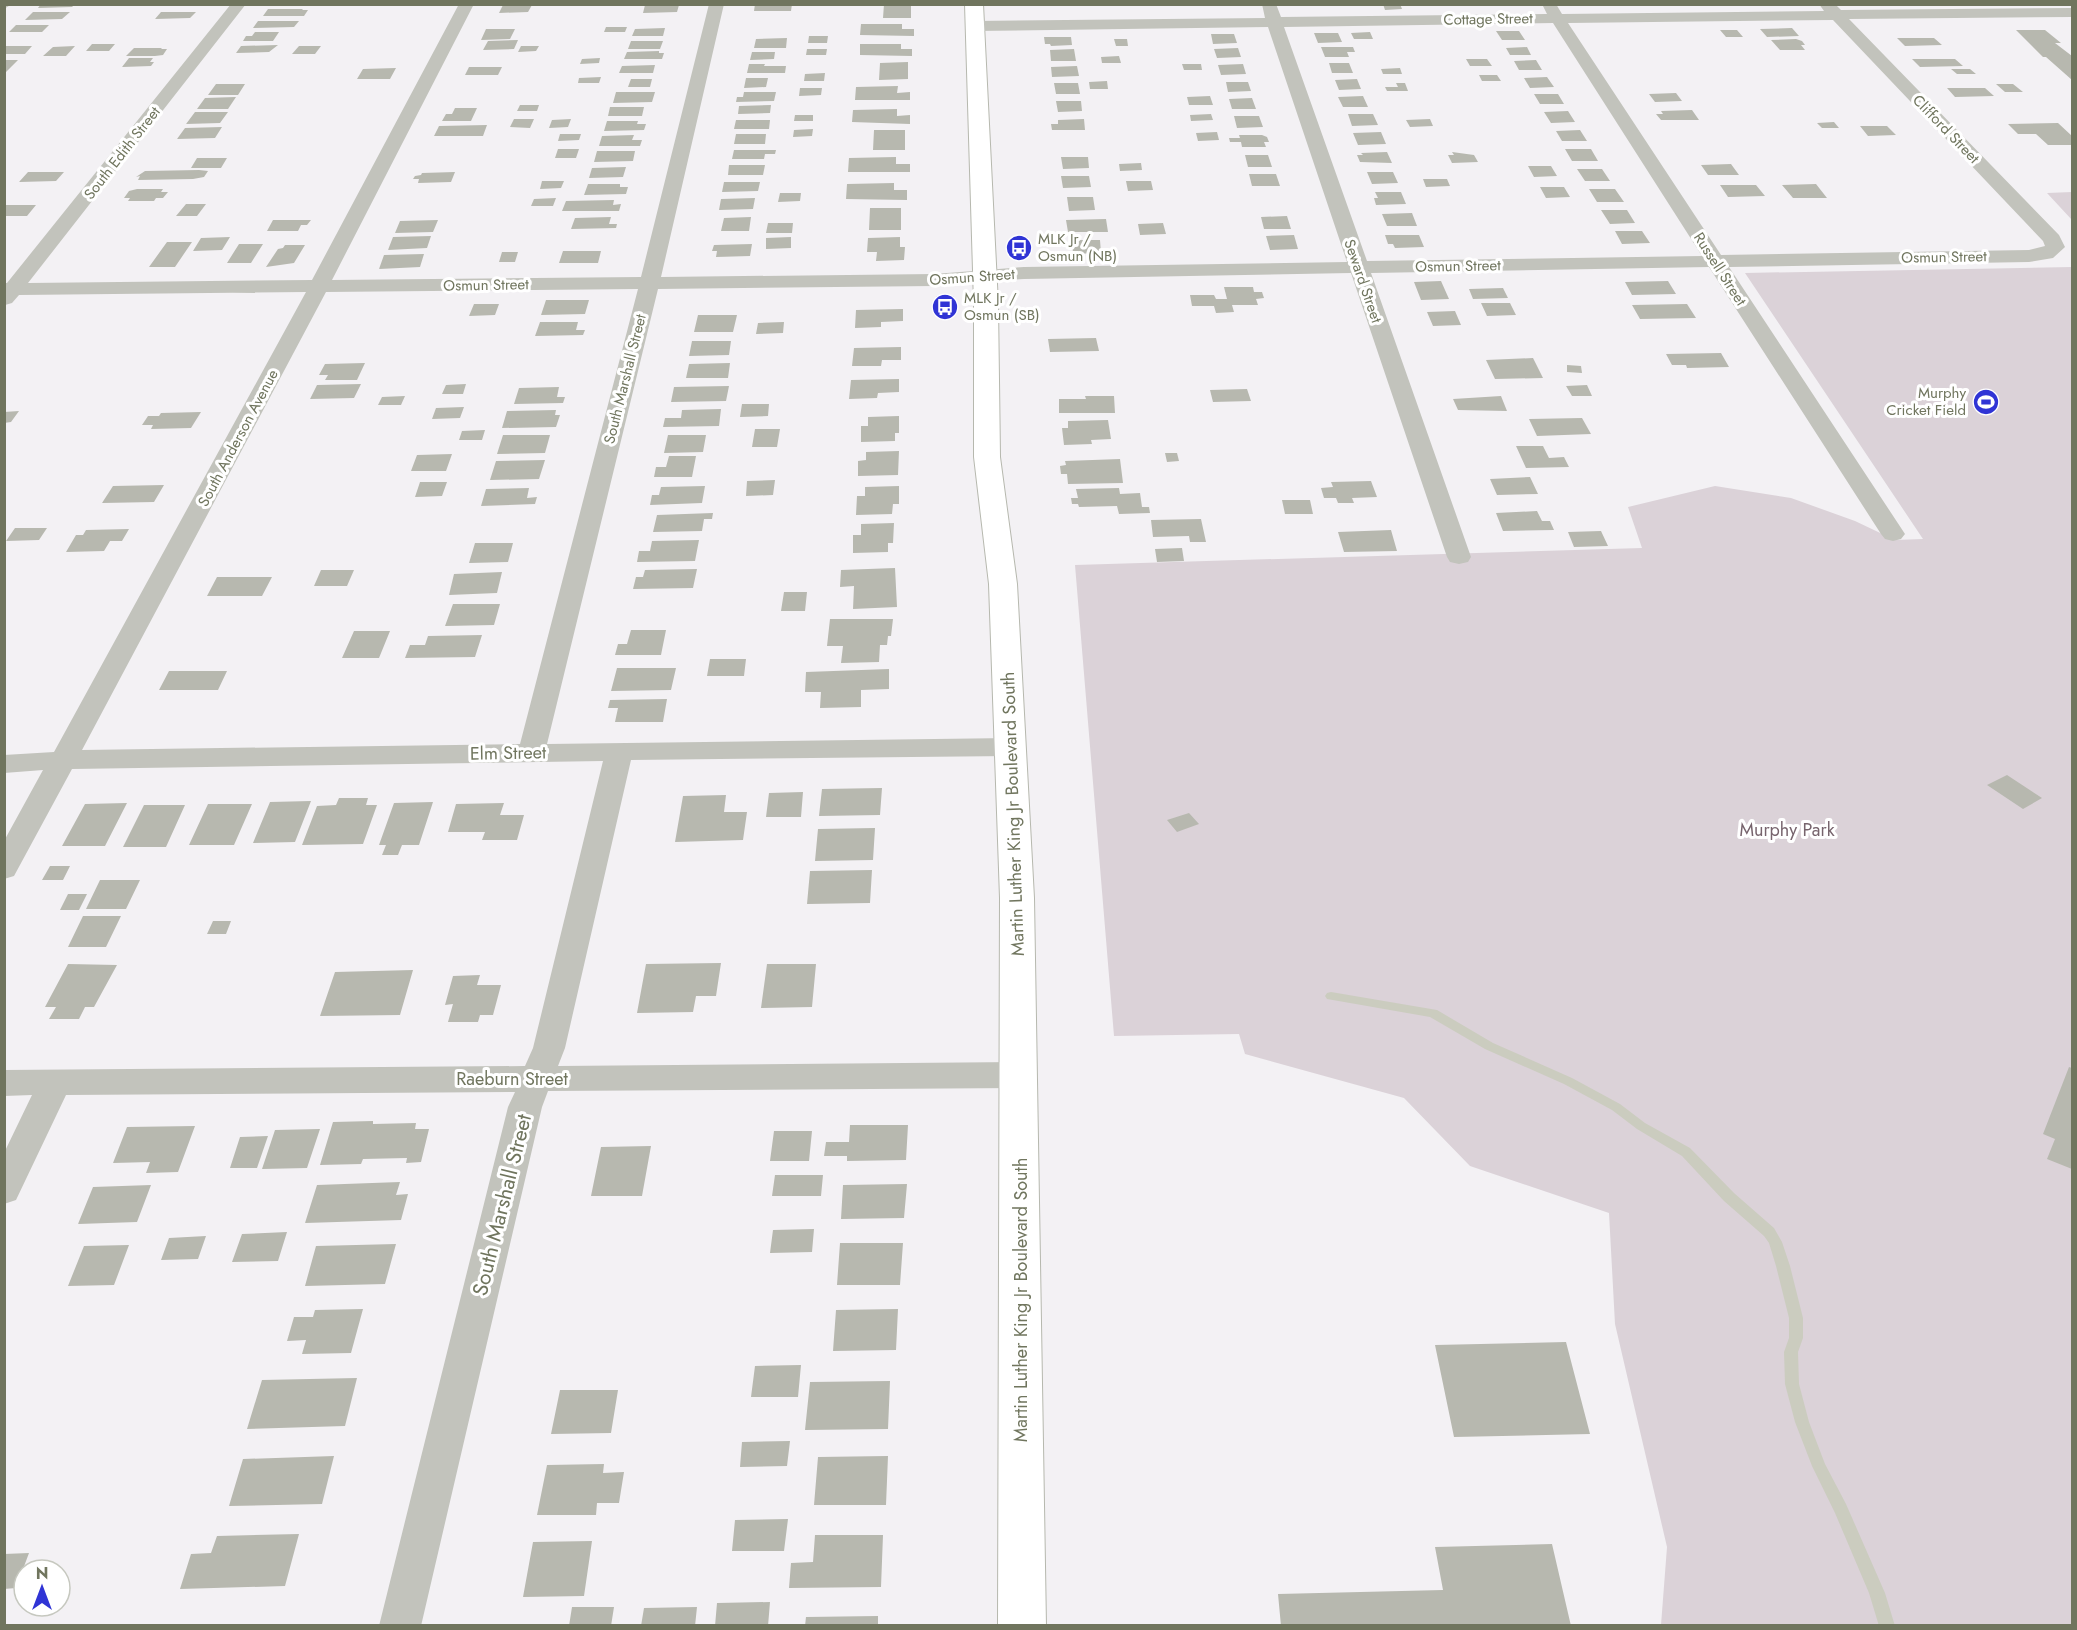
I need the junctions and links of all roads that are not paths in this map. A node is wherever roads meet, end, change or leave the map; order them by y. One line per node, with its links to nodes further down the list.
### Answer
1 (239, 4): 17 (street, South Edith Street)
2 (467, 4): 16 (street, South Anderson Avenue)
3 (717, 4): 15 (street, South Marshall Street)
4 (974, 4): 10 (main road, Martin Luther King Jr Boulevard South)
5 (1999, 8): 6 (street, Cottage Street); 8 (street, Cottage Street)
6 (1831, 9): 7 (street, Cottage Street); 11 (street, Clifford Street)
7 (1552, 11): 9 (street, Cottage Street); 12 (street, Russell Street)
8 (2073, 12)
9 (1271, 13): 10 (street, Cottage Street); 13 (street, Seward Street)
10 (975, 26): 14 (main road, Martin Luther King Jr Boulevard South)
11 (2048, 253): 12 (street, Osmun Street)
12 (1715, 261): 13 (street, Osmun Street); 18 (street, Russell Street)
13 (1359, 267): 14 (street, Osmun Street); 19 (street, Seward Street)
14 (985, 276): 15 (street, Osmun Street); 20 (main road, Martin Luther King Jr Boulevard South)
15 (650, 283): 16 (street, Osmun Street); 22 (street, South Marshall Street)
16 (319, 286): 17 (street, Osmun Street); 23 (street, South Anderson Avenue)
17 (7, 293)
18 (1893, 534)
19 (1459, 557)
20 (1011, 747): 21 (street, Elm Street); 26 (main road, Martin Luther King Jr Boulevard South)
21 (618, 752): 22 (street, Elm Street); 27 (street, South Marshall Street)
22 (531, 753): 23 (street, Elm Street)
23 (63, 761): 24 (street, Elm Street); 25 (street, South Anderson Avenue)
24 (4, 764)
25 (4, 869)
26 (1020, 1075): 27 (street, Raeburn Street); 32 (main road, Martin Luther King Jr Boulevard South)
27 (536, 1079): 29 (street, Raeburn Street); 31 (street, South Marshall Street)
28 (4, 1083): 29 (street, Raeburn Street)
29 (55, 1083): 30 (street)
30 (4, 1190)
31 (400, 1626)
32 (1022, 1626)

